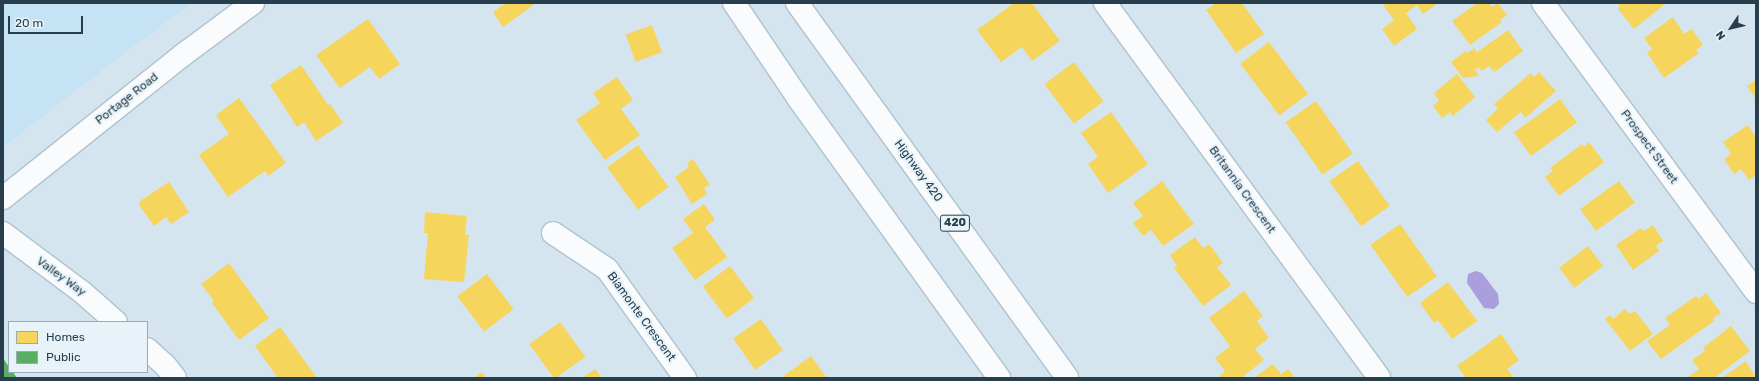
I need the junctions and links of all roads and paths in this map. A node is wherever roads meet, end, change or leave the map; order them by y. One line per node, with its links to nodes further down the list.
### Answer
1 (253, 3): 6 (main road, Portage Road)
2 (734, 3): 14 (main road)
3 (797, 3): 15 (main road, Highway 420 / 420)
4 (1104, 3): 16 (main road, Britannia Crescent)
5 (1543, 3): 9 (main road, Prospect Street)
6 (3, 198)
7 (3, 233): 10 (main road, Valley Way)
8 (553, 233): 13 (main road, Biamonte Crescent)
9 (1756, 292)
10 (115, 321)
11 (148, 350): 12 (main road)
12 (175, 378)
13 (685, 378)
14 (999, 378)
15 (1067, 378)
16 (1379, 378)

